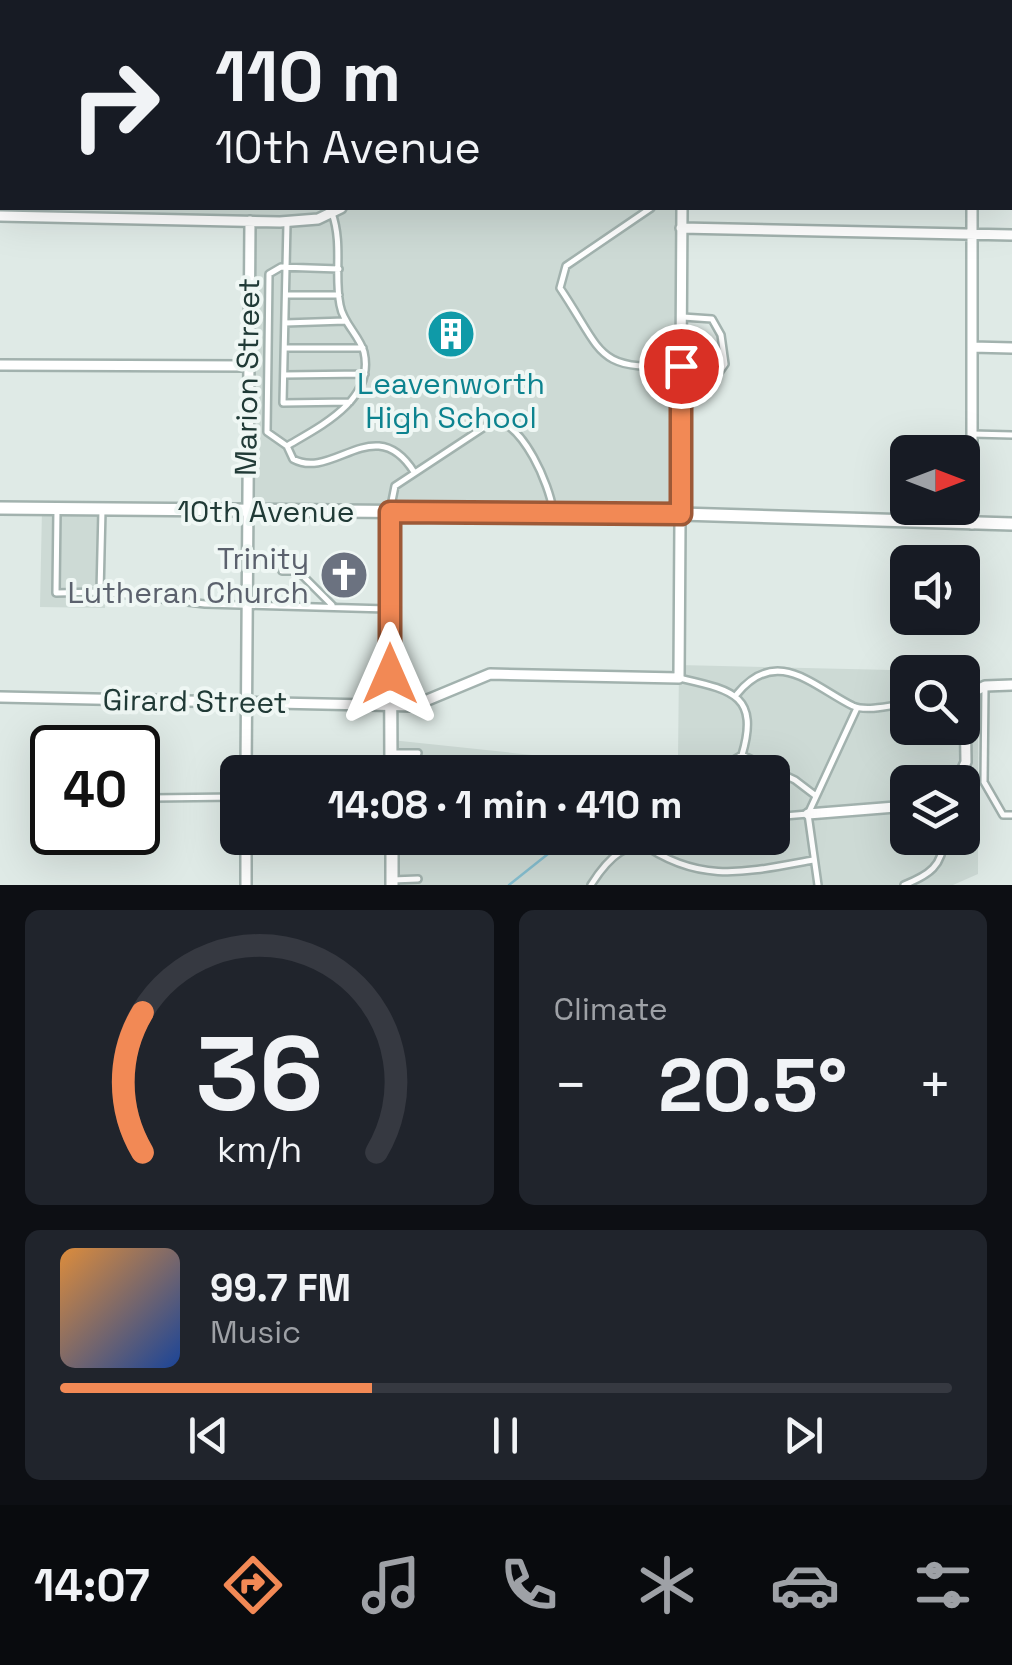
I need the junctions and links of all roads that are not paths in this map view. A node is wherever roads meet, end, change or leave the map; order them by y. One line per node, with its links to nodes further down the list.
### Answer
1 (336, 210): 7 (street); 12 (lane)
2 (648, 210): 25 (lane)
3 (682, 210): 8 (street)
4 (972, 210): 9 (street)
5 (0, 216): 6 (street)
6 (250, 221): 7 (street); 23 (street, Marion Street)
7 (287, 222): 11 (lane)
8 (682, 228): 9 (street); 15 (street)
9 (971, 234): 10 (street); 20 (street)
10 (1012, 235)
11 (286, 268): 12 (lane); 14 (lane); 24 (lane)
12 (339, 269): 13 (lane)
13 (338, 295): 14 (lane); 17 (lane)
14 (286, 296): 16 (lane)
15 (682, 317): 25 (street); 28 (lane)
16 (285, 322): 17 (lane); 18 (lane)
17 (345, 322): 19 (lane)
18 (284, 348): 19 (lane); 27 (lane)
19 (363, 348): 26 (lane)
20 (972, 348): 21 (street); 30 (street)
21 (1012, 348)
22 (0, 365): 23 (street)
23 (248, 366): 24 (lane); 37 (street, Marion Street)
24 (266, 366): 32 (lane)
25 (681, 366): 28 (street)
26 (365, 374): 27 (lane); 29 (lane)
27 (284, 375): 29 (lane)
28 (681, 386): 40 (street)
29 (350, 402): 32 (lane)
30 (972, 434): 31 (lane)
31 (1012, 434)
32 (287, 446): 33 (lane)
33 (414, 472): 38 (lane); 39 (lane)
34 (0, 508): 35 (street, 10th Avenue)
35 (57, 509): 36 (street, 10th Avenue); 45 (lane)
36 (102, 510): 37 (street, 10th Avenue); 45 (lane)
37 (245, 512): 38 (street, 10th Avenue); 46 (street, Marion Street)
38 (390, 512): 39 (street, 10th Avenue); 48 (street)
39 (553, 513): 40 (street, 10th Avenue)
40 (681, 514): 41 (street, 10th Avenue); 49 (street)
41 (890, 521)
42 (980, 524): 43 (street, 10th Avenue)
43 (1012, 524)
44 (282, 571): 47 (lane)
45 (100, 592): 46 (lane)
46 (246, 603): 47 (lane); 55 (street, Marion Street)
47 (334, 607): 48 (lane)
48 (390, 610): 57 (street)
49 (679, 678): 53 (lane); 57 (street, Girard Street)
50 (1012, 685): 51 (street)
51 (985, 686): 52 (street); 70 (lane)
52 (980, 688)
53 (737, 694): 58 (lane); 62 (lane)
54 (0, 697): 55 (street, Girard Street)
55 (246, 702): 57 (street, Girard Street); 61 (street, Marion Street)
56 (890, 705): 58 (lane)
57 (391, 706): 59 (street)
58 (857, 708): 64 (lane)
59 (391, 753): 60 (lane)
60 (418, 753)
61 (246, 755)
62 (742, 755)
63 (790, 778): 64 (lane)
64 (816, 796): 68 (lane)
65 (220, 797): 66 (lane)
66 (160, 798)
67 (890, 807): 68 (street)
68 (808, 814): 69 (lane); 76 (lane)
69 (790, 816)
70 (1012, 816)
71 (246, 855): 79 (street)
72 (392, 855): 78 (street)
73 (614, 855): 80 (lane)
74 (658, 855): 76 (lane)
75 (943, 855): 82 (lane)
76 (814, 860): 81 (lane)
77 (418, 880): 78 (lane)
78 (392, 882)
79 (246, 885)
80 (590, 885)
81 (818, 885)
82 (904, 885)

